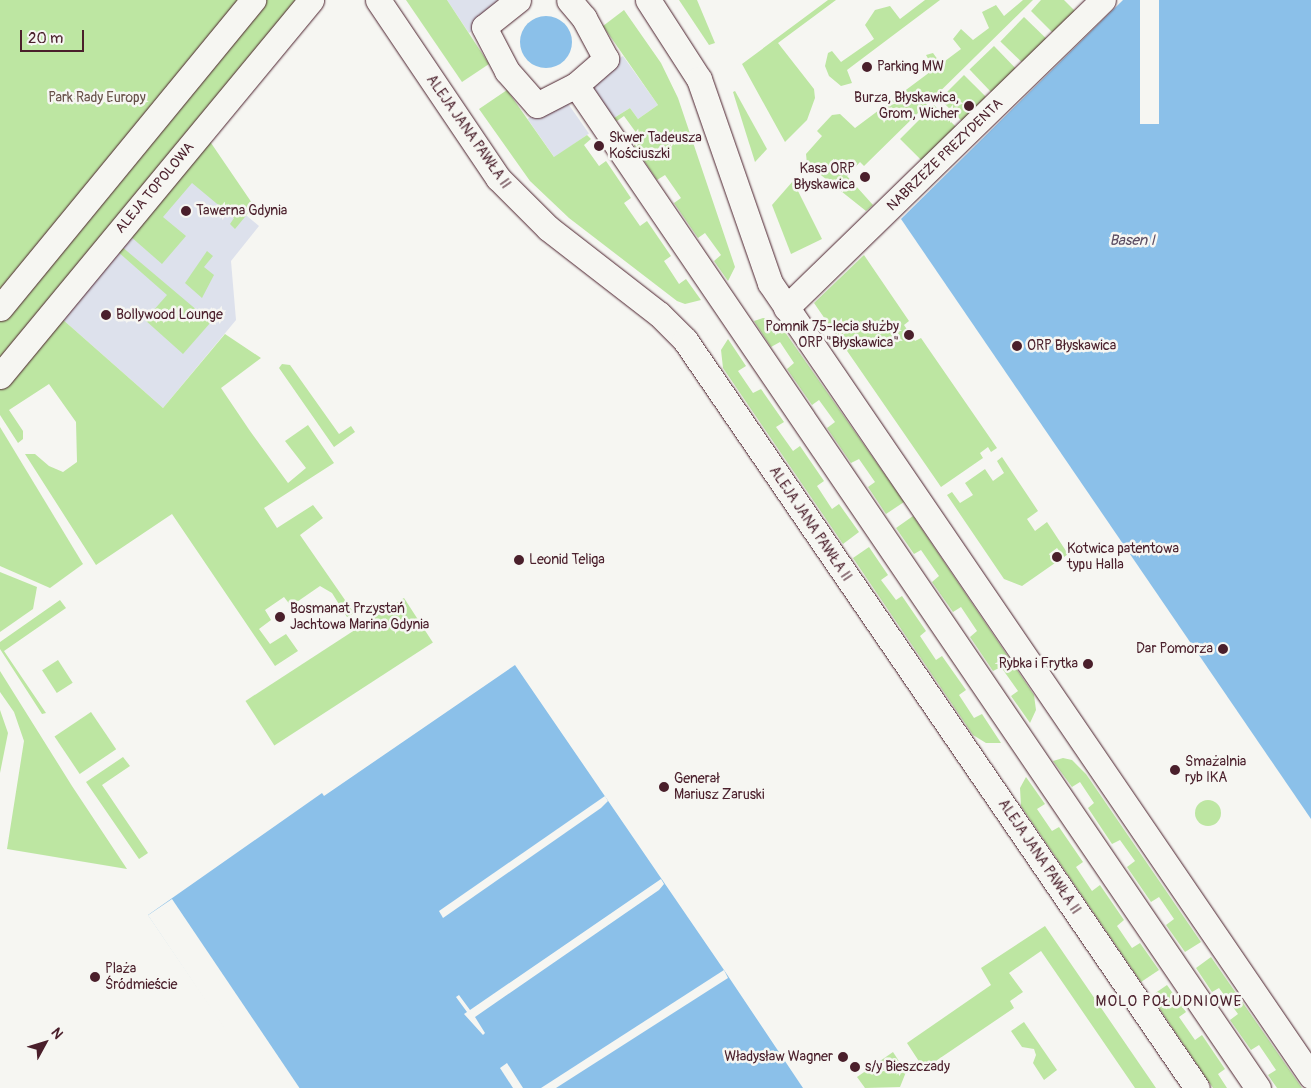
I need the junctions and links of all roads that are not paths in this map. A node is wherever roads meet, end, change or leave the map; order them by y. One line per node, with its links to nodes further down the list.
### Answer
1 (253, 0): 9 (street)
2 (311, 0): 11 (street, ALEJA TOPOLOWA)
3 (378, 0): 13 (street, ALEJA JANA PAWŁA II)
4 (517, 0): 8 (street)
5 (569, 0): 8 (street)
6 (648, 0): 10 (street)
7 (1103, 0): 10 (street, NABRZEŻE PREZYDENTA)
8 (576, 85): 14 (street)
9 (0, 308)
10 (786, 308): 12 (street)
11 (0, 376)
12 (1311, 1076)
13 (1197, 1088)
14 (1258, 1088)

